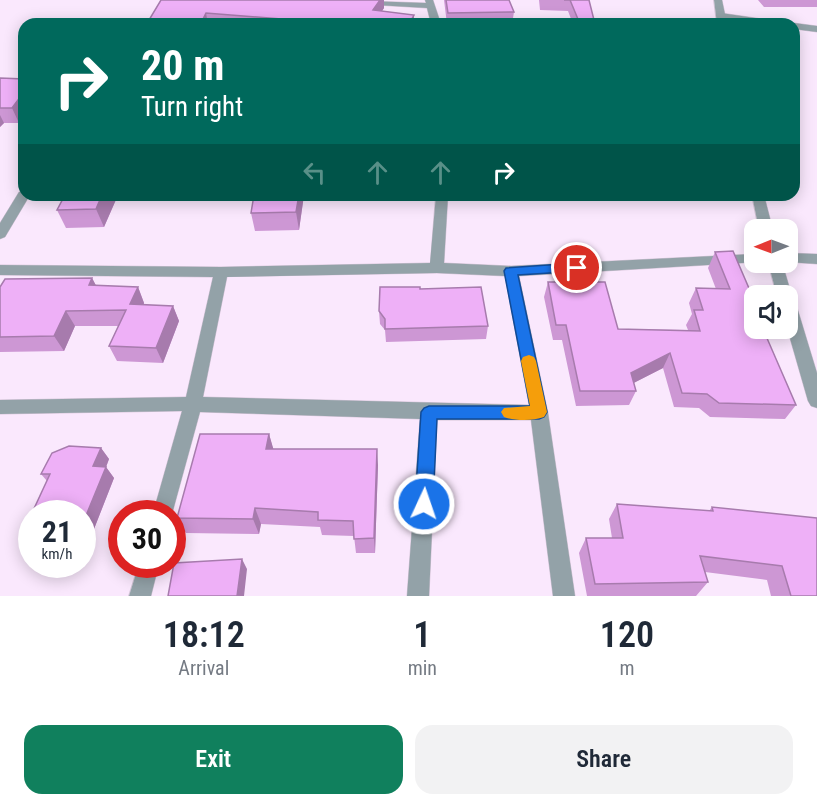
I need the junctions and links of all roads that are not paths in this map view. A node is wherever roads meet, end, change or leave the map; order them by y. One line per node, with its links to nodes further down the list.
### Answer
1 (341, 0): 3 (street)
2 (718, 0): 5 (street)
3 (430, 3): 4 (street)
4 (434, 18)
5 (722, 18)
6 (800, 27): 7 (street)
7 (817, 29)
8 (20, 201): 12 (street)
9 (442, 201): 16 (street)
10 (759, 201): 11 (street)
11 (763, 219)
12 (0, 234)
13 (798, 258): 14 (street)
14 (817, 258)
15 (744, 259): 18 (street)
16 (437, 268): 18 (street); 19 (street)
17 (0, 270): 19 (street)
18 (511, 271): 25 (street)
19 (221, 273): 22 (street)
20 (798, 337): 21 (street)
21 (817, 401)
22 (193, 404): 23 (street); 24 (street); 26 (street)
23 (0, 407)
24 (429, 412): 25 (street); 29 (street)
25 (539, 412): 30 (street)
26 (167, 500)
27 (145, 578): 28 (street)
28 (140, 596)
29 (418, 596)
30 (564, 596)

